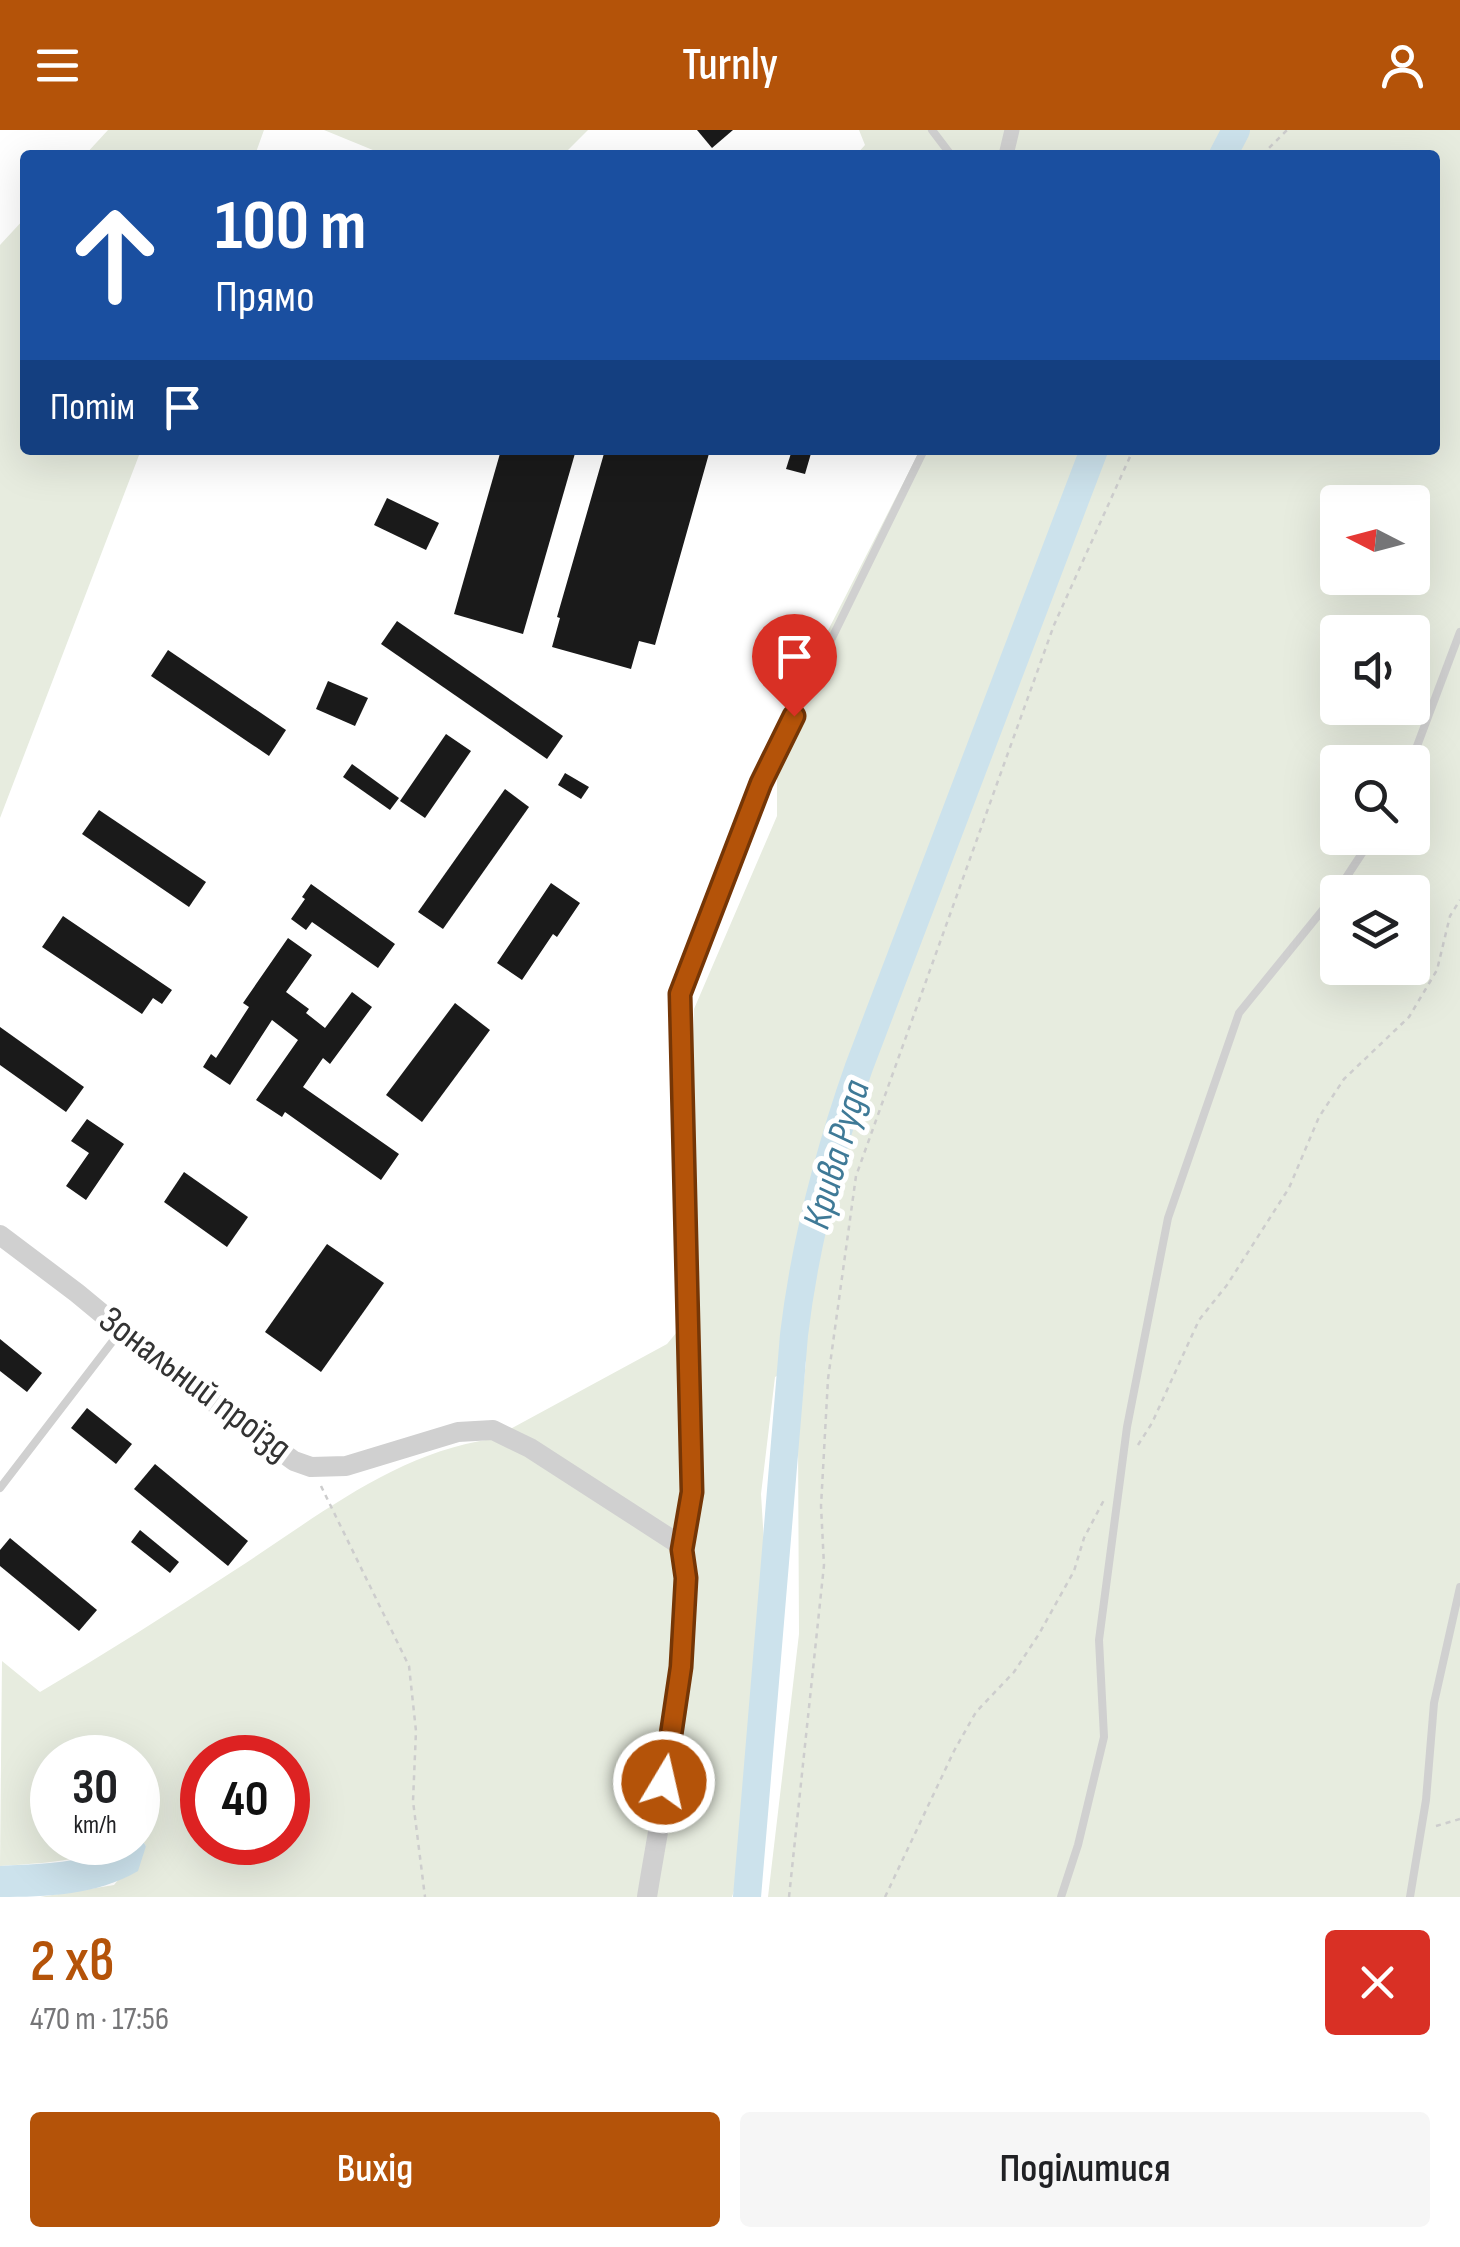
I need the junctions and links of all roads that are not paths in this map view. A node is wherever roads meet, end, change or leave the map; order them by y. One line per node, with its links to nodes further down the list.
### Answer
1 (932, 130): 2 (lane)
2 (947, 150)
3 (922, 455): 10 (lane)
4 (1460, 632): 5 (lane)
5 (1417, 745)
6 (1361, 855): 13 (lane)
7 (4, 1245): 8 (street, Зональний проїзд)
8 (122, 1330): 9 (lane); 10 (street, Зональний проїзд)
9 (0, 1488)
10 (682, 1550): 12 (street)
11 (1460, 1587): 14 (lane)
12 (647, 1897)
13 (1061, 1897)
14 (1410, 1897)

